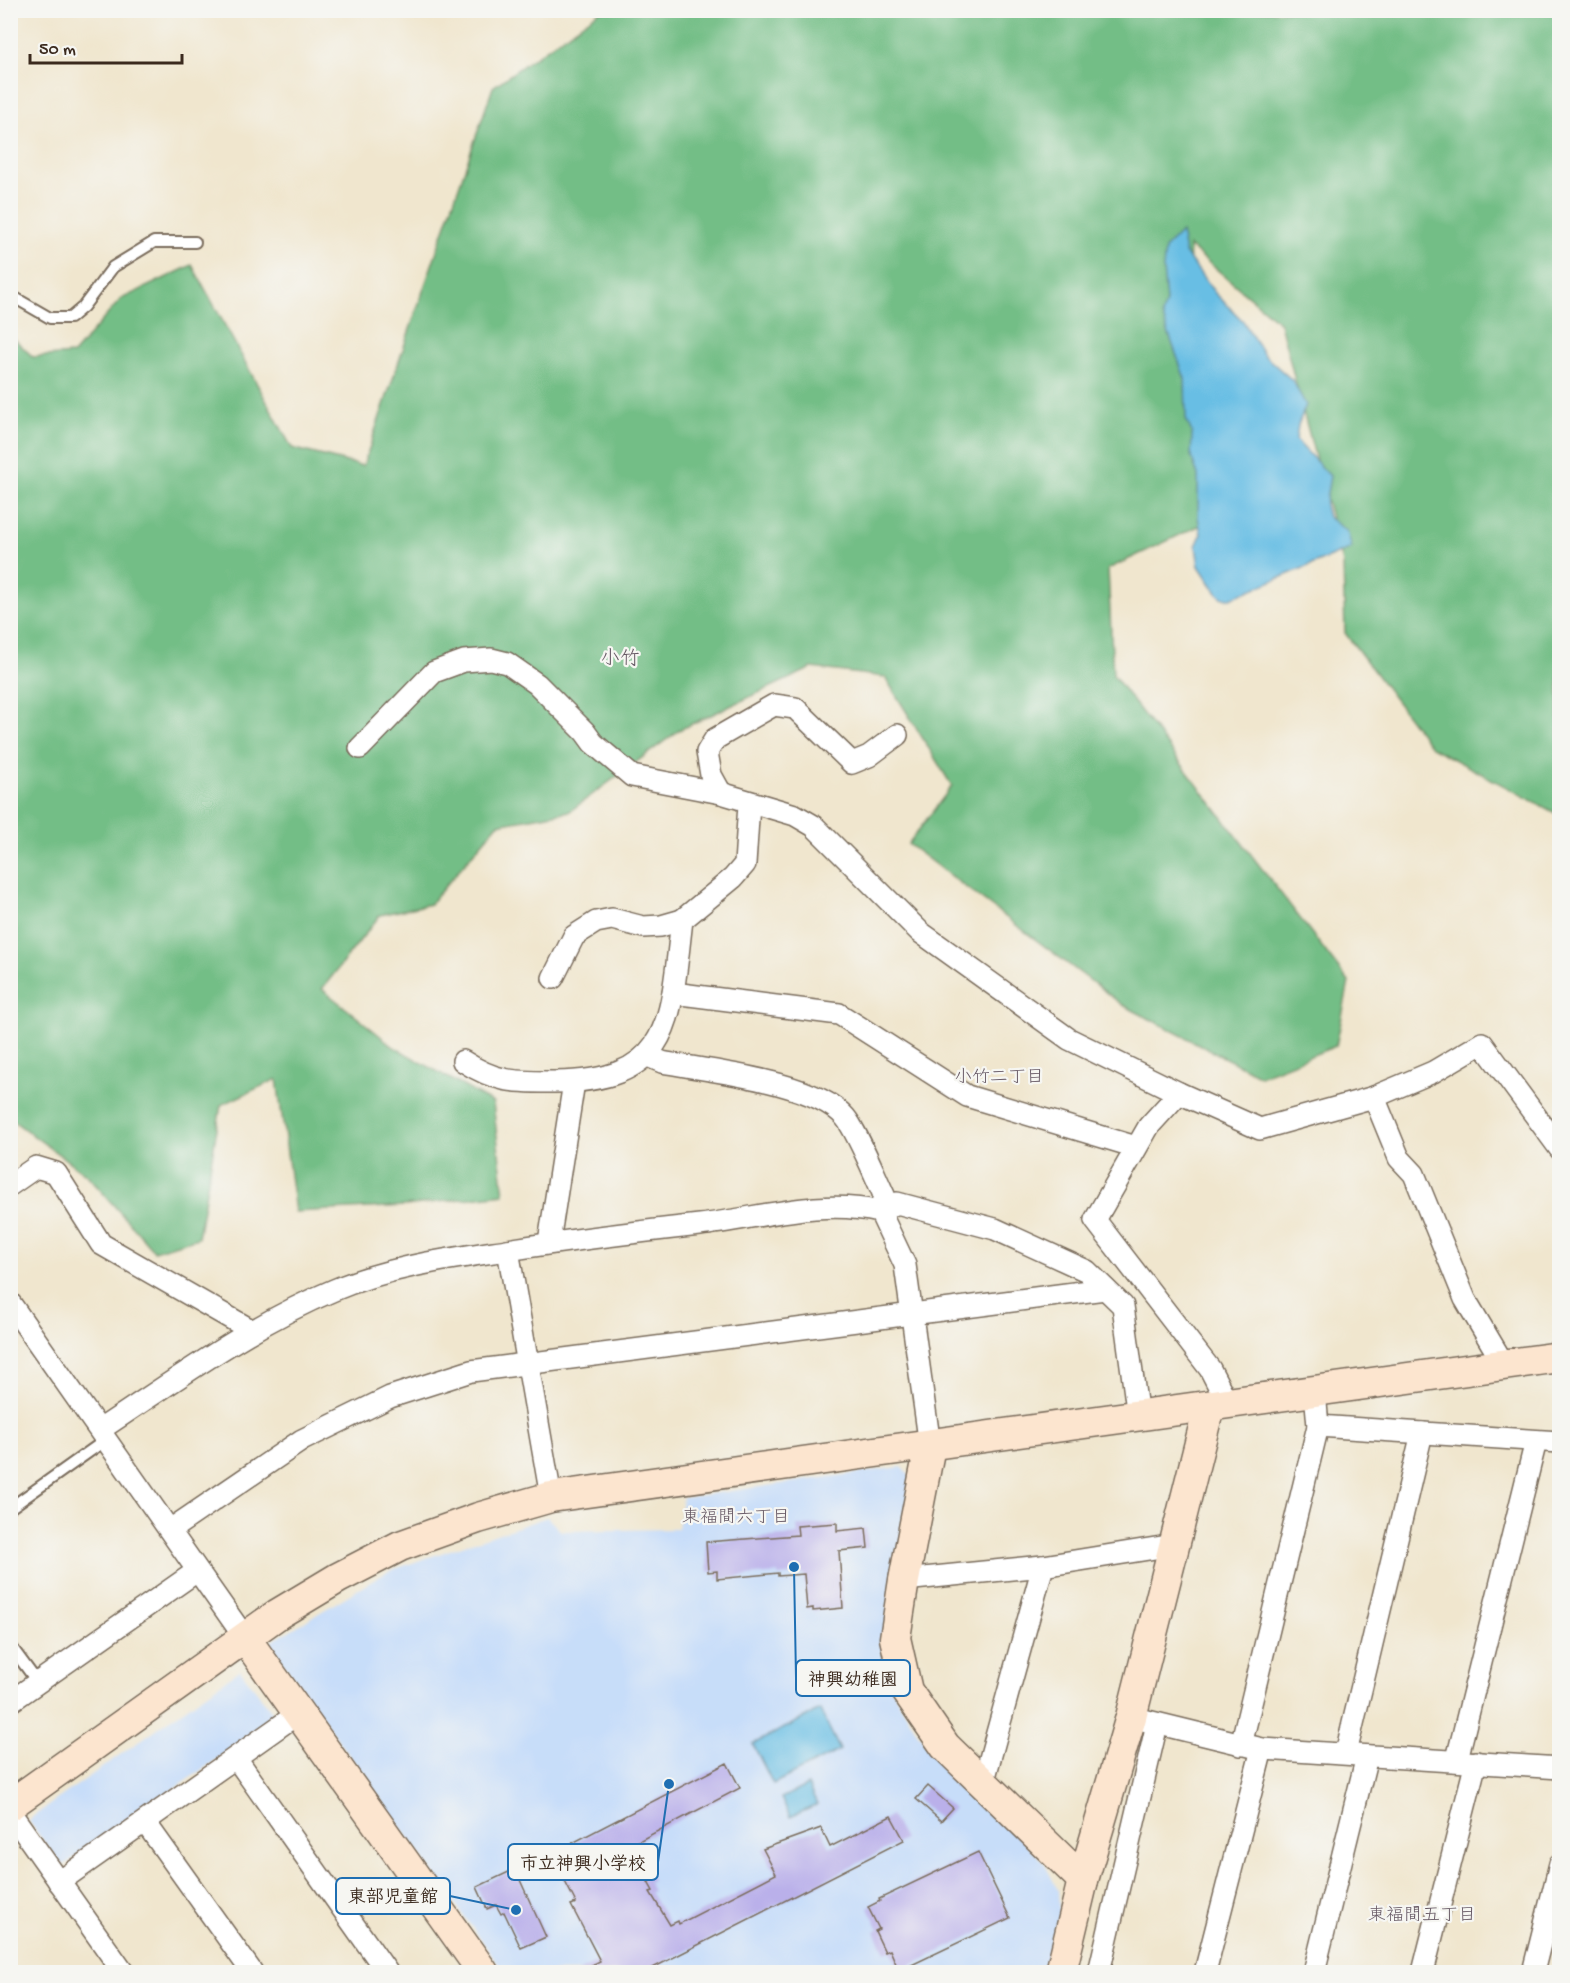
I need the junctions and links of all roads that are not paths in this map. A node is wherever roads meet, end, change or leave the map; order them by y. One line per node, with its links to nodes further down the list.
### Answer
1 (195, 242): 2 (lane)
2 (10, 295)
3 (897, 735): 5 (street)
4 (360, 748): 5 (street)
5 (721, 793): 6 (street)
6 (749, 804): 7 (street); 13 (street)
7 (682, 920): 8 (street); 9 (street)
8 (553, 978)
9 (673, 993): 10 (street); 15 (street)
10 (648, 1056): 12 (street); 18 (street)
11 (463, 1061): 12 (street)
12 (574, 1082): 19 (street)
13 (1179, 1093): 14 (street); 15 (street)
14 (1374, 1097): 16 (street); 26 (street)
15 (1136, 1148): 29 (street)
16 (1560, 1149)
17 (10, 1185): 24 (street)
18 (880, 1212): 19 (street); 21 (street); 23 (street)
19 (549, 1242): 20 (street)
20 (508, 1250): 24 (street); 27 (street)
21 (1105, 1289): 23 (street); 30 (street)
22 (10, 1304): 33 (street)
23 (912, 1313): 27 (street); 36 (street)
24 (251, 1330): 33 (street)
25 (1560, 1357): 26 (street)
26 (1503, 1363): 28 (street)
27 (530, 1364): 37 (street); 39 (street)
28 (1315, 1392): 29 (street); 31 (street)
29 (1218, 1405): 30 (street); 40 (street)
30 (1138, 1417): 36 (street)
31 (1318, 1426): 32 (street); 50 (street)
32 (1422, 1433): 34 (street); 52 (street)
33 (104, 1434): 38 (lane); 39 (street)
34 (1536, 1441): 35 (street); 54 (street)
35 (1560, 1442)
36 (930, 1446): 37 (street); 43 (street)
37 (551, 1497): 44 (street)
38 (10, 1508)
39 (170, 1530): 42 (street)
40 (1173, 1545): 41 (street); 49 (street)
41 (1042, 1566): 43 (street); 56 (street)
42 (197, 1571): 44 (street); 46 (street)
43 (904, 1580): 56 (street)
44 (245, 1638): 48 (street); 57 (street)
45 (10, 1645): 46 (lane)
46 (39, 1683): 47 (street)
47 (10, 1702)
48 (300, 1712): 53 (street); 63 (street)
49 (1144, 1721): 50 (street); 61 (street); 68 (street)
50 (1240, 1745): 51 (street)
51 (1262, 1749): 52 (street); 69 (street)
52 (1357, 1754): 54 (street); 70 (street)
53 (236, 1758): 59 (street); 66 (street)
54 (1466, 1760): 55 (street); 71 (street)
55 (1560, 1768)
56 (983, 1784): 61 (street)
57 (10, 1805)
58 (10, 1812): 62 (street)
59 (145, 1822): 62 (street); 65 (street)
60 (1560, 1864): 72 (street)
61 (1083, 1880): 67 (street)
62 (59, 1882): 64 (street)
63 (476, 1970)
64 (123, 1972)
65 (252, 1972)
66 (387, 1972)
67 (1061, 1972)
68 (1099, 1972)
69 (1205, 1972)
70 (1314, 1972)
71 (1423, 1972)
72 (1533, 1972)

